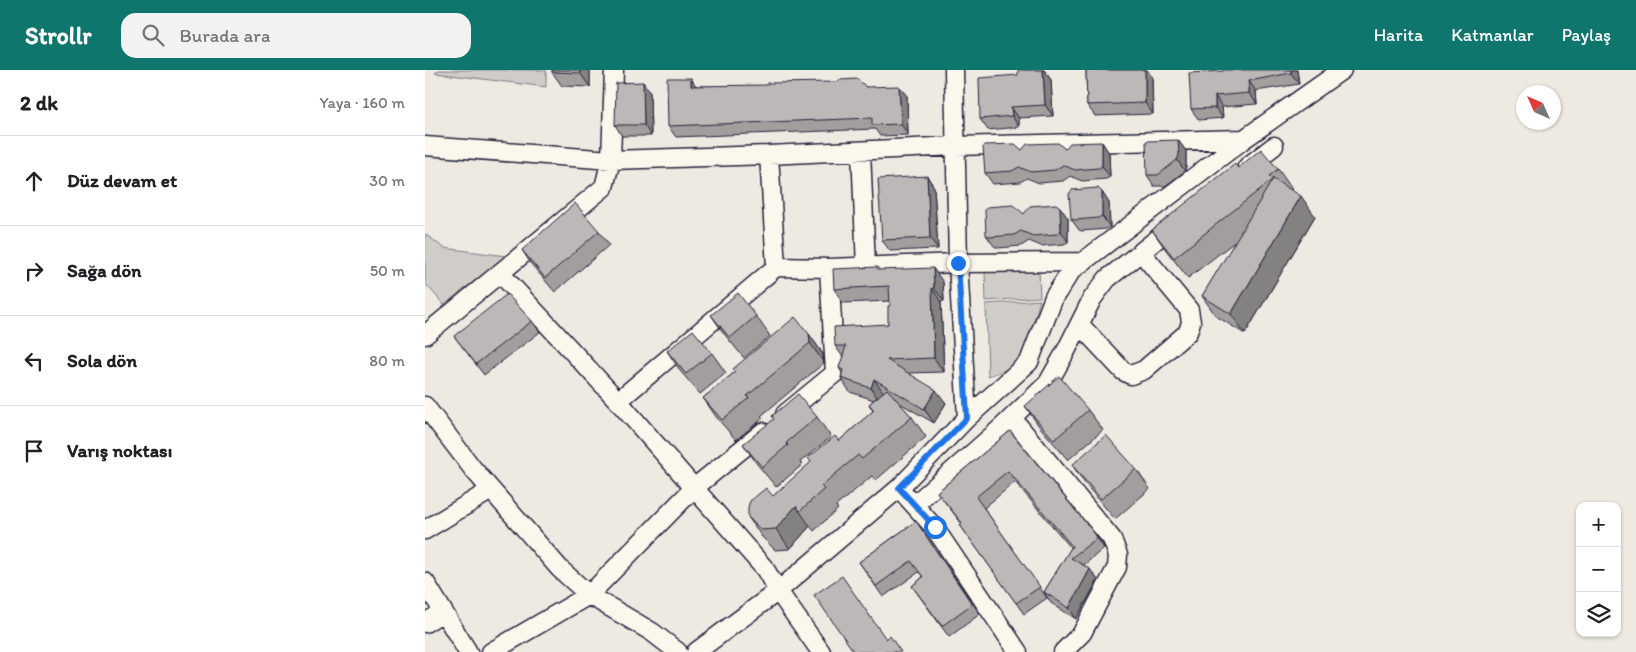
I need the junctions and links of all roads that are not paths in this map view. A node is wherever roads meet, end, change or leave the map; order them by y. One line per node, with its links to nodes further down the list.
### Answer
1 (615, 70): 10 (street)
2 (954, 70): 6 (street)
3 (1342, 70): 4 (street)
4 (1244, 139): 6 (street); 14 (street)
5 (425, 146): 10 (street)
6 (956, 146): 8 (street); 15 (street)
7 (1274, 146): 11 (street)
8 (861, 150): 9 (street); 17 (street)
9 (769, 155): 10 (street); 16 (street)
10 (611, 160): 19 (street)
11 (1237, 175)
12 (1186, 216): 13 (street)
13 (1141, 252): 20 (street); 20 (street)
14 (1083, 262): 15 (street); 24 (street)
15 (958, 263): 17 (street); 24 (street)
16 (776, 267): 18 (street); 22 (street)
17 (866, 267): 18 (street)
18 (829, 268): 26 (street)
19 (500, 273): 21 (street); 22 (street)
20 (1080, 325): 25 (street)
21 (425, 335)
22 (618, 401): 26 (street)
23 (425, 406): 28 (street)
24 (967, 418): 27 (street)
25 (1012, 418): 29 (street); 42 (street)
26 (694, 488): 32 (street); 33 (street)
27 (899, 488): 29 (street); 32 (street)
28 (491, 490): 30 (street); 33 (street)
29 (914, 505): 41 (street)
30 (425, 530)
31 (425, 582): 34 (street)
32 (778, 591): 39 (street); 40 (street)
33 (589, 595): 37 (street); 38 (street)
34 (443, 612): 35 (street); 36 (street)
35 (425, 623)
36 (468, 652)
37 (491, 652)
38 (678, 652)
39 (696, 652)
40 (821, 652)
41 (1018, 652)
42 (1063, 652)

